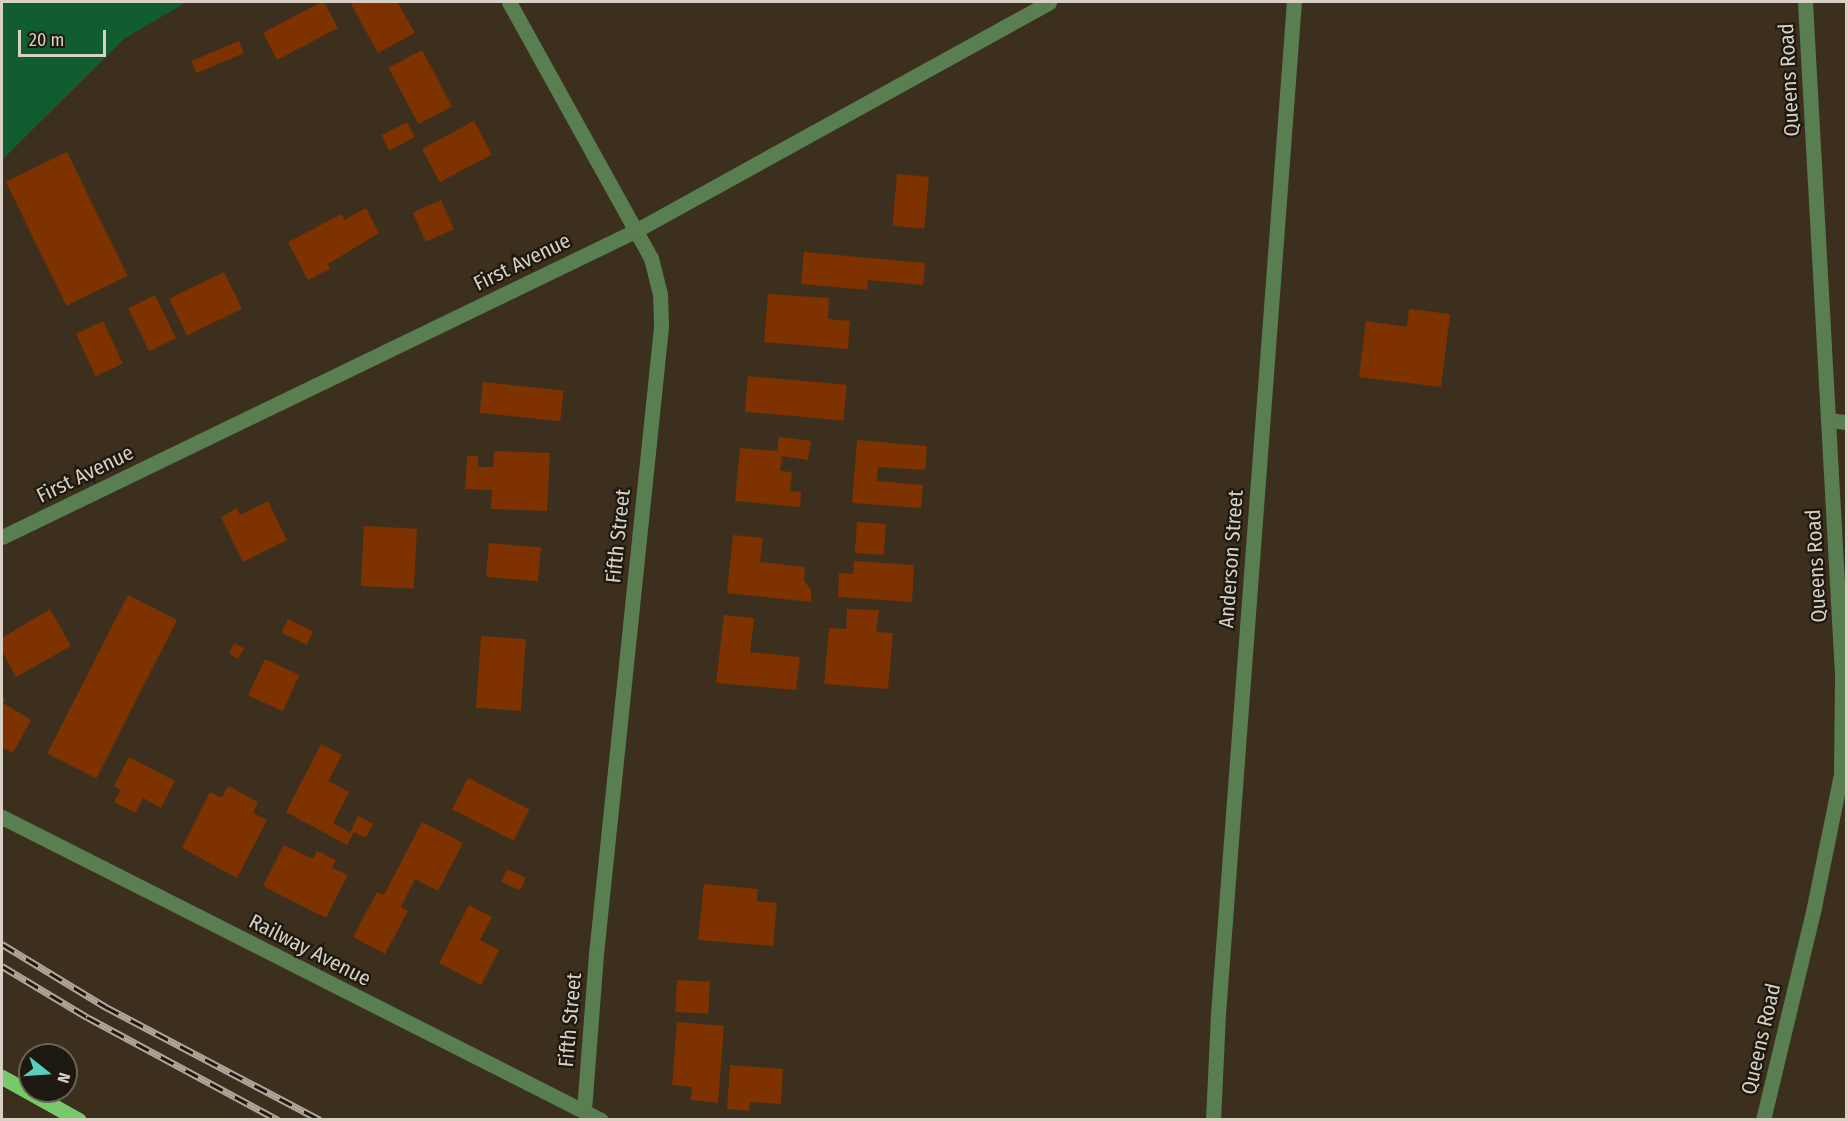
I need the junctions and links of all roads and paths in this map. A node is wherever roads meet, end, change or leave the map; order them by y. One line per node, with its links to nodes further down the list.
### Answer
1 (509, 2): 5 (street, Fifth Street)
2 (1050, 2): 5 (street, First Avenue)
3 (1294, 2): 14 (street, Anderson Street)
4 (1805, 2): 6 (street, Queens Road)
5 (634, 231): 8 (street, First Avenue); 11 (street, Fifth Street)
6 (1828, 420): 7 (street); 15 (street, Queens Road)
7 (1846, 422)
8 (2, 537)
9 (2, 818): 11 (street, Railway Avenue)
10 (2, 1077): 12 (main road)
11 (584, 1111): 13 (street, Railway Avenue)
12 (79, 1119)
13 (601, 1119)
14 (1213, 1119)
15 (1763, 1119)

